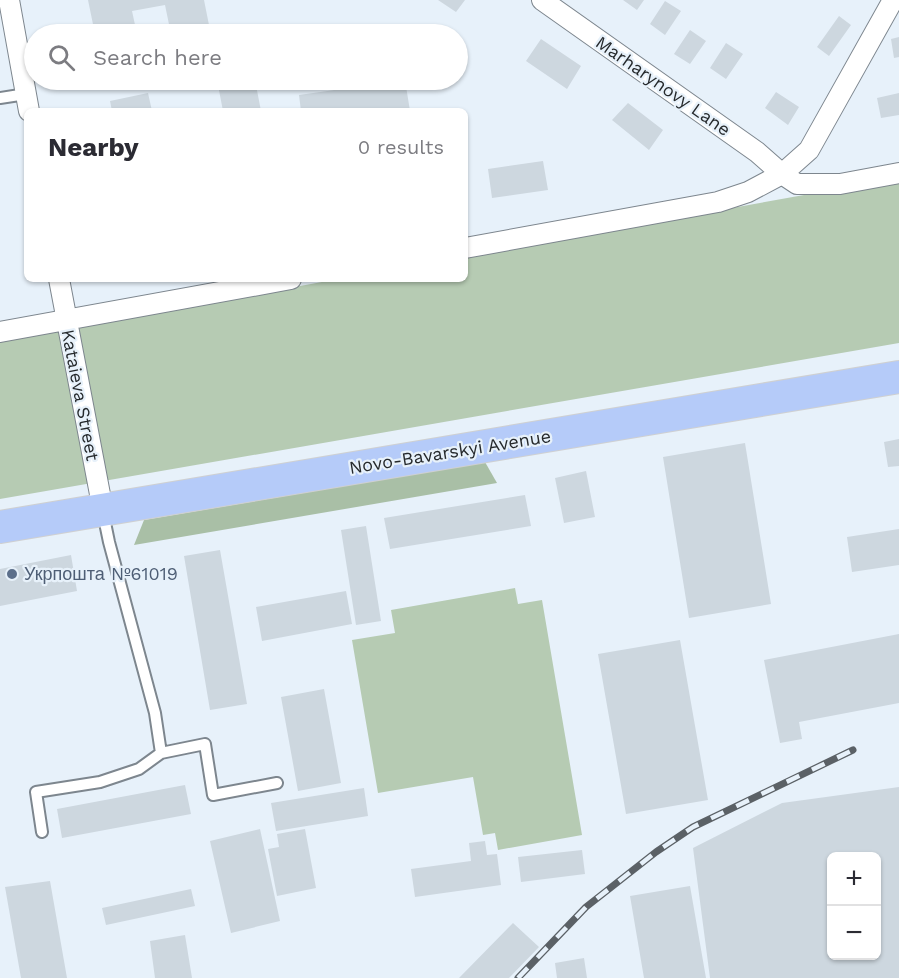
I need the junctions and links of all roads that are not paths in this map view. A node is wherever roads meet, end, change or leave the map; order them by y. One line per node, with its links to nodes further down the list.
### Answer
1 (9, 0): 4 (street)
2 (542, 0): 8 (street, Marharynovy Lane)
3 (893, 0): 8 (street)
4 (24, 85)
5 (0, 99): 6 (lane)
6 (27, 102)
7 (899, 173): 8 (street)
8 (782, 174): 9 (street)
9 (468, 247)
10 (60, 282): 12 (street, Kataieva Street)
11 (275, 282): 12 (street)
12 (66, 320): 13 (street); 15 (street, Kataieva Street)
13 (0, 332)
14 (899, 377): 15 (main road, Novo-Bavarskyi Avenue)
15 (103, 510): 16 (main road, Novo-Bavarskyi Avenue); 17 (lane)
16 (0, 527)
17 (161, 753): 18 (lane); 19 (lane)
18 (277, 783)
19 (42, 832)

